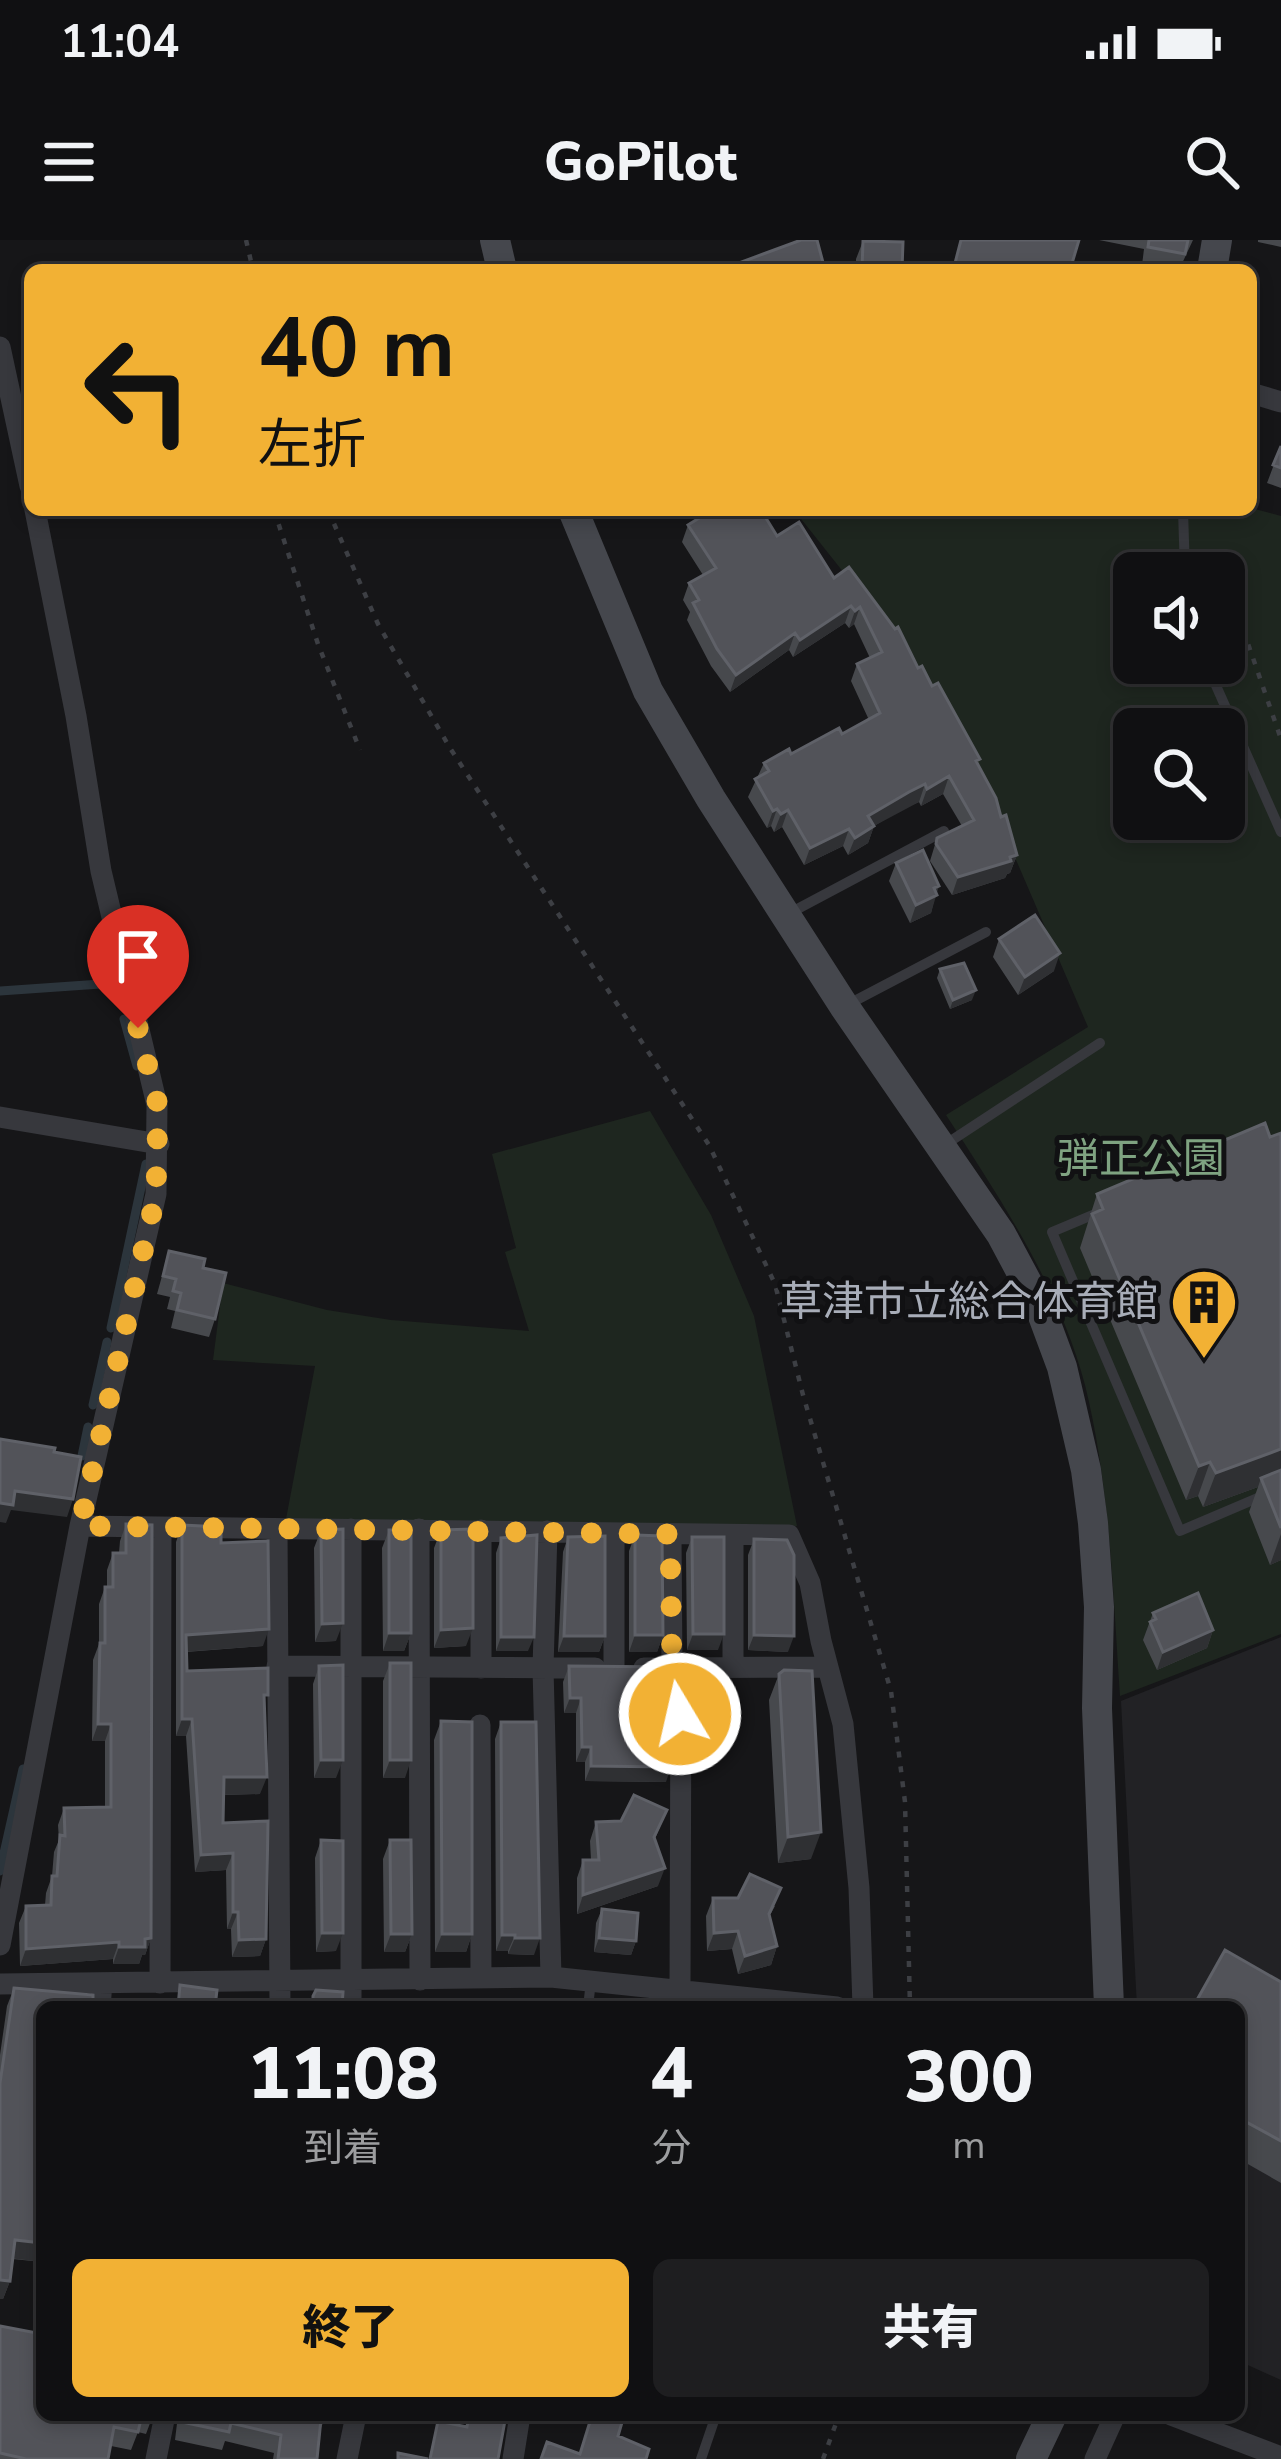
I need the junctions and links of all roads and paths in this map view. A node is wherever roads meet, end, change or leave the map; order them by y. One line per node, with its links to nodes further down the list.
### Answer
1 (0, 347): 2 (street)
2 (24, 458)
3 (36, 516): 20 (street)
4 (276, 516): 12 (path)
5 (331, 516): 63 (path)
6 (575, 516): 15 (street)
7 (1183, 516): 8 (lane)
8 (1184, 552)
9 (1245, 635): 11 (path)
10 (1215, 684): 14 (lane)
11 (1281, 739)
12 (359, 749)
13 (944, 831): 15 (lane)
14 (1281, 832)
15 (786, 915): 17 (street)
16 (986, 932): 17 (lane)
17 (844, 1006): 21 (street)
18 (1100, 1043): 21 (lane)
19 (0, 1117): 20 (street)
20 (159, 1144): 24 (street)
21 (940, 1148): 64 (street)
22 (1114, 1205): 23 (lane)
23 (1281, 1488)
24 (80, 1526): 28 (street); 44 (street)
25 (419, 1528): 27 (street); 29 (street); 38 (street)
26 (277, 1529): 27 (street); 28 (street); 35 (street)
27 (351, 1529): 34 (street)
28 (161, 1530): 51 (street)
29 (481, 1531): 30 (street); 39 (street)
30 (547, 1531): 31 (street); 40 (street)
31 (614, 1534): 32 (street); 41 (street)
32 (670, 1534): 33 (street); 42 (street)
33 (733, 1534): 36 (street); 37 (street)
34 (351, 1665): 35 (street); 38 (street); 49 (street)
35 (277, 1666): 53 (street)
36 (733, 1667): 37 (street); 42 (street)
37 (828, 1667): 62 (street)
38 (418, 1668): 39 (street); 43 (street)
39 (481, 1668): 40 (street)
40 (543, 1668): 41 (street); 43 (street)
41 (614, 1668): 42 (street)
42 (676, 1668): 55 (street)
43 (481, 1724): 45 (street); 46 (street); 47 (street)
44 (0, 1945)
45 (551, 1977): 46 (street); 48 (street)
46 (481, 1978): 47 (street)
47 (420, 1980): 49 (street)
48 (591, 1981): 55 (street); 60 (lane)
49 (353, 1982): 53 (street); 59 (street)
50 (102, 1983): 51 (street); 54 (street); 56 (street)
51 (160, 1983): 52 (street)
52 (225, 1983): 53 (street); 57 (street)
53 (282, 1983): 58 (street)
54 (0, 1984)
55 (680, 1990): 61 (street)
56 (100, 2001)
57 (224, 2001)
58 (280, 2001)
59 (351, 2001)
60 (589, 2001)
61 (782, 2001)
62 (863, 2001)
63 (910, 2001)
64 (1109, 2001)
65 (164, 2421): 74 (street)
66 (355, 2421): 75 (street)
67 (519, 2421): 76 (street)
68 (714, 2421): 77 (lane)
69 (836, 2421): 78 (path)
70 (1049, 2421): 79 (street)
71 (1112, 2421): 80 (street)
72 (1187, 2421): 73 (street)
73 (1281, 2457)
74 (156, 2459)
75 (347, 2459)
76 (513, 2459)
77 (701, 2459)
78 (823, 2459)
79 (1031, 2459)
80 (1095, 2459)

